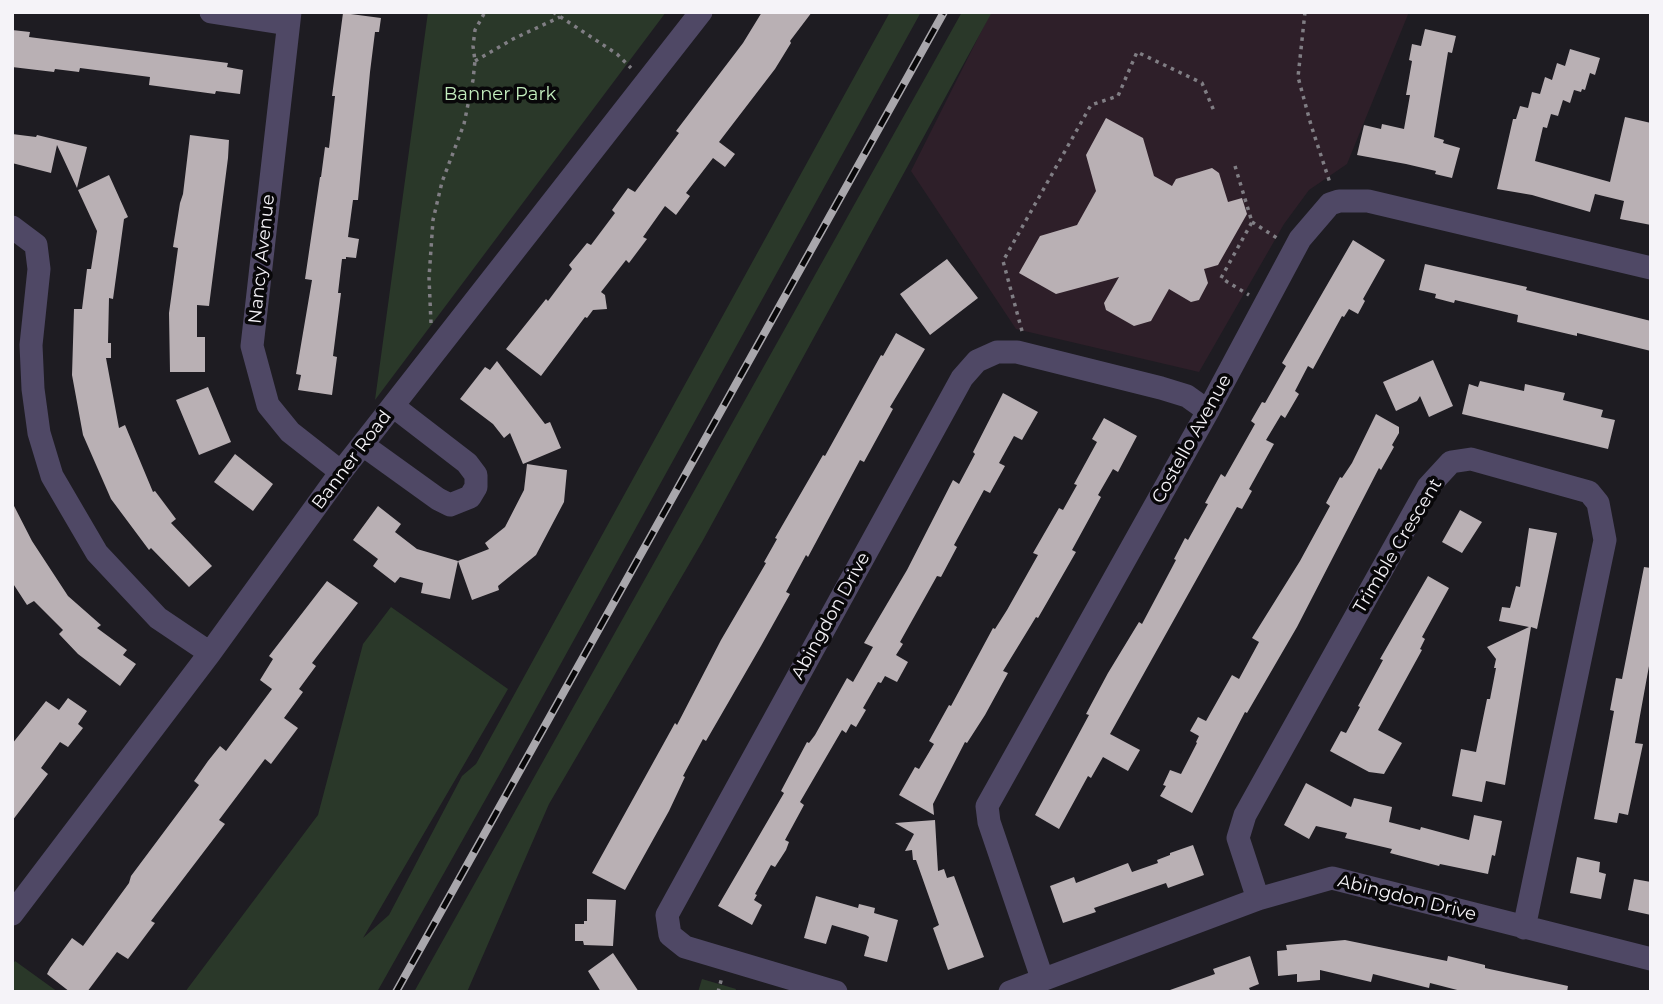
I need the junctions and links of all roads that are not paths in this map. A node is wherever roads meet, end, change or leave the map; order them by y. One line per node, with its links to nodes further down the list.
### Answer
1 (211, 12): 3 (street)
2 (701, 12): 6 (street, Banner Road)
3 (289, 18): 9 (street, Nancy Avenue)
4 (12, 227): 10 (street)
5 (1651, 268): 7 (street, Costello Avenue)
6 (393, 406): 8 (street, Banner Road); 8 (street)
7 (1208, 411): 15 (street, Costello Avenue); 16 (street, Abingdon Drive)
8 (363, 445): 9 (street, Banner Road)
9 (341, 472): 10 (street, Banner Road)
10 (209, 653): 12 (street, Banner Road)
11 (1258, 899): 13 (street, Abingdon Drive); 13 (street, Trimble Crescent); 15 (street, Abingdon Drive)
12 (12, 914)
13 (1524, 928): 14 (street, Abingdon Drive)
14 (1651, 960)
15 (1042, 978): 17 (street, Abingdon Drive)
16 (836, 992)
17 (1010, 992)

